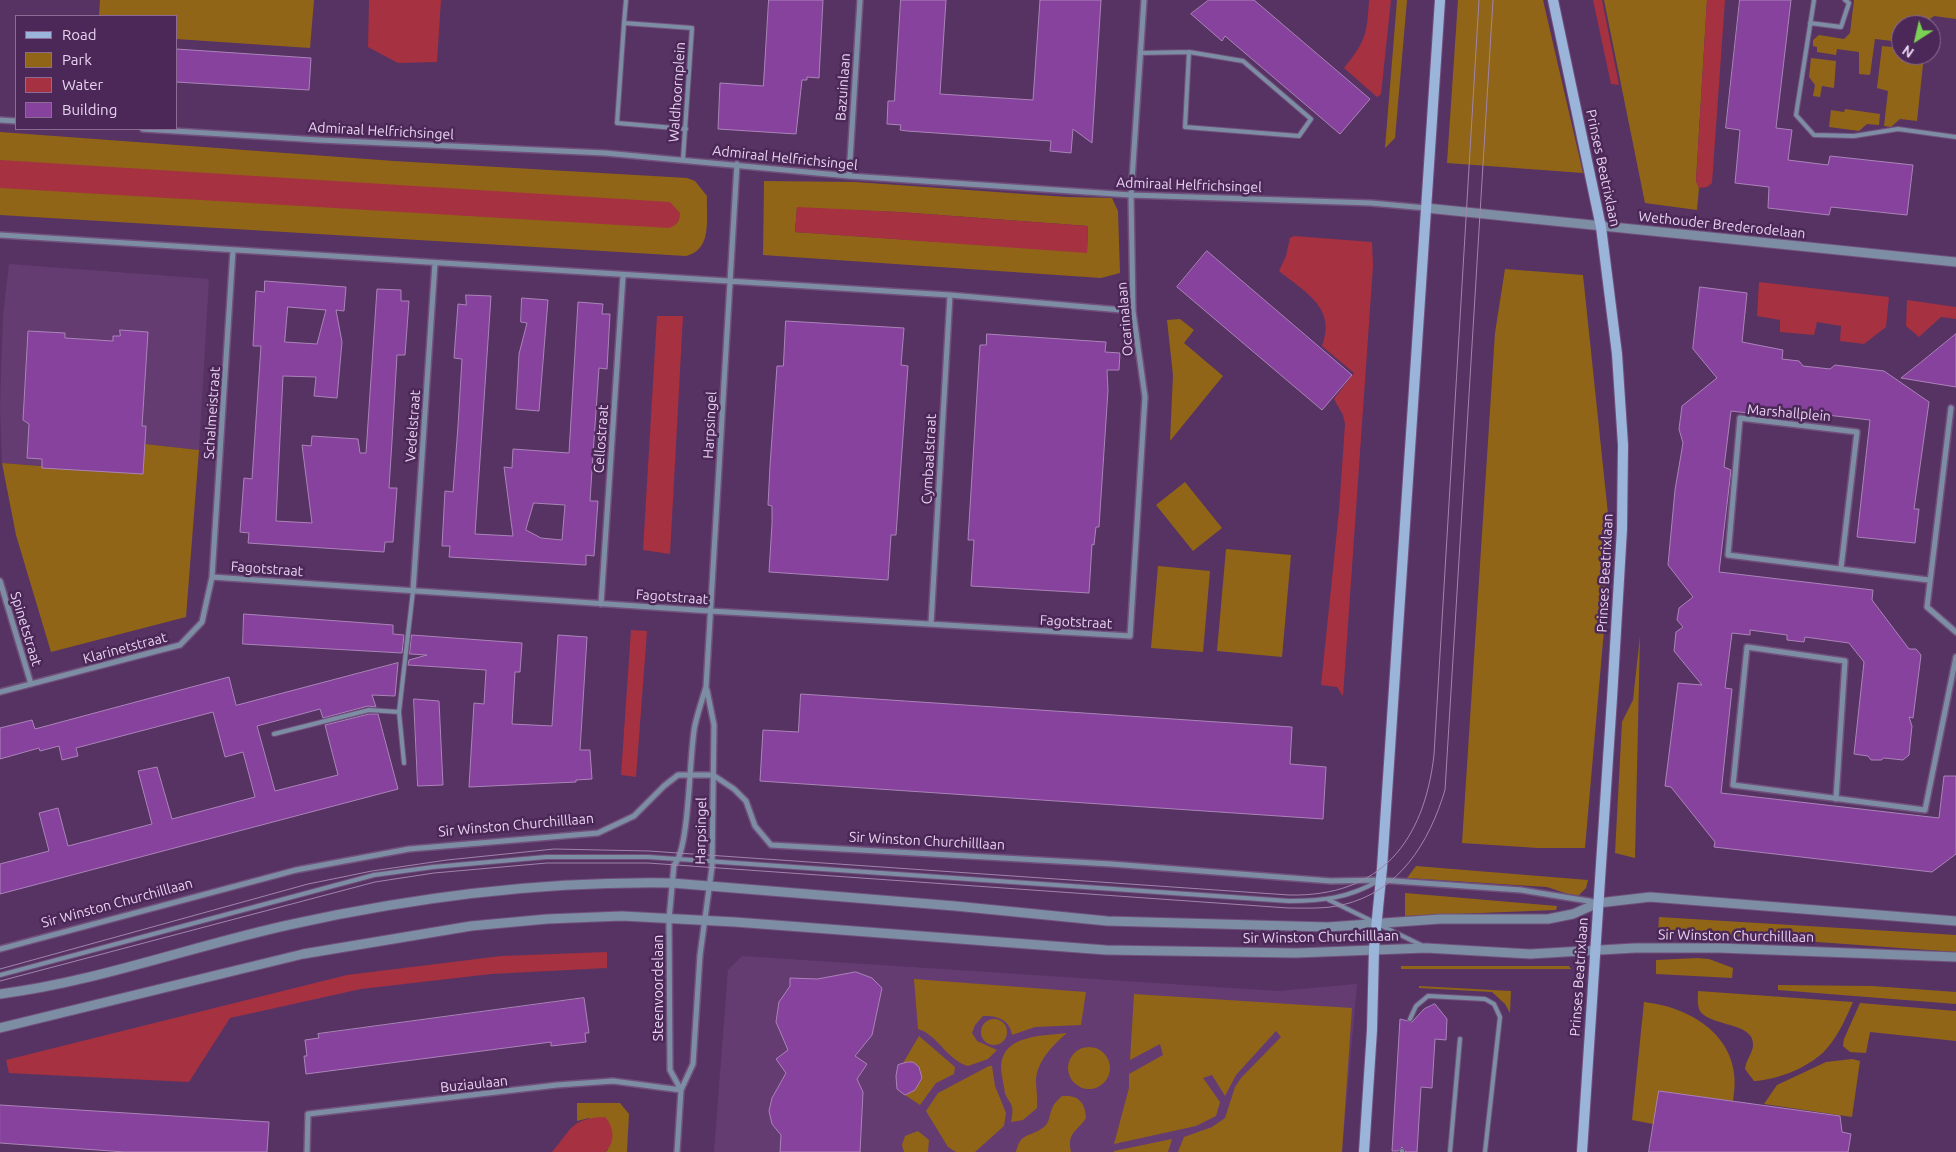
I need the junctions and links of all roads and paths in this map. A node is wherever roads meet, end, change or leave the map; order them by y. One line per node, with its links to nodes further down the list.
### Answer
1 (626, 0): 8 (lane)
2 (860, 0): 19 (street, Bazuinlaan)
3 (1144, 0): 11 (street, Ocarinalaan)
4 (1440, 0): 21 (main road)
5 (1553, 0): 22 (main road, Prinses Beatrixlaan)
6 (1814, 0): 9 (lane)
7 (1845, 0): 9 (lane)
8 (624, 23): 14 (lane, Waldhoornplein); 14 (lane)
9 (1810, 23): 16 (lane)
10 (1189, 52): 10 (lane); 11 (lane)
11 (1141, 53): 20 (street, Ocarinalaan)
12 (0, 120): 13 (street)
13 (15, 121)
14 (686, 129): 17 (lane, Waldhoornplein)
15 (159, 130): 17 (street, Admiraal Helfrichsingel)
16 (1956, 136)
17 (683, 159): 18 (street, Admiraal Helfrichsingel)
18 (737, 164): 19 (street, Admiraal Helfrichsingel); 28 (street, Harpsingel)
19 (849, 176): 20 (street, Admiraal Helfrichsingel)
20 (1131, 195): 21 (street, Admiraal Helfrichsingel); 30 (street, Ocarinalaan)
21 (1426, 208): 22 (street, Wethouder Brederodelaan); 55 (main road)
22 (1601, 226): 25 (street, Wethouder Brederodelaan); 59 (main road, Prinses Beatrixlaan)
23 (0, 235): 24 (street)
24 (233, 250): 26 (street); 33 (street, Schalmeistraat)
25 (1956, 262)
26 (435, 263): 27 (street); 37 (street, Vedelstraat)
27 (623, 276): 28 (street); 38 (street, Cellostraat)
28 (729, 282): 29 (street); 39 (street, Harpsingel)
29 (950, 295): 30 (street); 40 (street, Cymbaalstraat)
30 (1134, 311): 42 (street, Ocarinalaan)
31 (1951, 408): 34 (street)
32 (1841, 568): 32 (street, Marshallplein); 34 (street, Marshallplein)
33 (212, 577): 37 (street, Fagotstraat); 44 (street, Klarinetstraat)
34 (1929, 580): 41 (street)
35 (0, 581): 36 (street, Spinetstraat)
36 (1, 588): 44 (street, Spinetstraat)
37 (414, 591): 38 (street, Fagotstraat); 47 (lane)
38 (601, 604): 39 (street, Fagotstraat)
39 (710, 611): 40 (street, Fagotstraat); 45 (street, Harpsingel)
40 (931, 624): 42 (street, Fagotstraat)
41 (1956, 632)
42 (1130, 636)
43 (1956, 658): 52 (street)
44 (31, 684): 46 (street, Klarinetstraat)
45 (706, 687): 50 (street, Harpsingel); 51 (street, Harpsingel)
46 (0, 692)
47 (399, 712): 48 (lane); 49 (lane)
48 (274, 734)
49 (404, 763)
50 (689, 774): 51 (street, Sir Winston Churchilllaan); 53 (street, Harpsingel); 66 (street, Sir Winston Churchilllaan)
51 (713, 775): 54 (street, Harpsingel); 55 (street, Sir Winston Churchilllaan)
52 (1836, 799): 52 (street)
53 (680, 860): 54 (lane, Sir Winston Churchilllaan); 56 (street, Harpsingel); 69 (lane, Sir Winston Churchilllaan)
54 (712, 862): 57 (street, Harpsingel); 58 (lane, Sir Winston Churchilllaan)
55 (1381, 880): 58 (lane, Sir Winston Churchilllaan); 59 (street, Sir Winston Churchilllaan); 63 (main road)
56 (672, 883): 57 (street, Sir Winston Churchilllaan); 60 (street, Steenvoordelaan); 70 (street, Sir Winston Churchilllaan)
57 (710, 887): 61 (street); 63 (street, Sir Winston Churchilllaan)
58 (1329, 900): 63 (lane, Sir Winston Churchilllaan)
59 (1598, 903): 62 (street, Sir Winston Churchilllaan); 63 (street, Sir Winston Churchilllaan); 67 (main road, Prinses Beatrixlaan)
60 (669, 919): 61 (street, Sir Winston Churchilllaan); 72 (street, Sir Winston Churchilllaan); 74 (street, Steenvoordelaan)
61 (704, 920): 65 (street, Sir Winston Churchilllaan); 74 (street)
62 (1956, 921)
63 (1377, 923): 64 (lane, Sir Winston Churchilllaan); 65 (main road)
64 (1426, 948): 65 (street, Sir Winston Churchilllaan); 67 (street, Sir Winston Churchilllaan)
65 (1374, 949): 77 (main road)
66 (0, 950)
67 (1594, 951): 68 (street, Sir Winston Churchilllaan); 80 (main road, Prinses Beatrixlaan)
68 (1956, 957)
69 (0, 975)
70 (0, 994)
71 (1410, 1019): 79 (lane)
72 (0, 1028)
73 (1460, 1039): 78 (lane)
74 (681, 1090): 75 (street, Buziaulaan); 76 (street)
75 (307, 1152)
76 (676, 1152)
77 (1364, 1152)
78 (1450, 1152)
79 (1485, 1152)
80 (1582, 1152)

